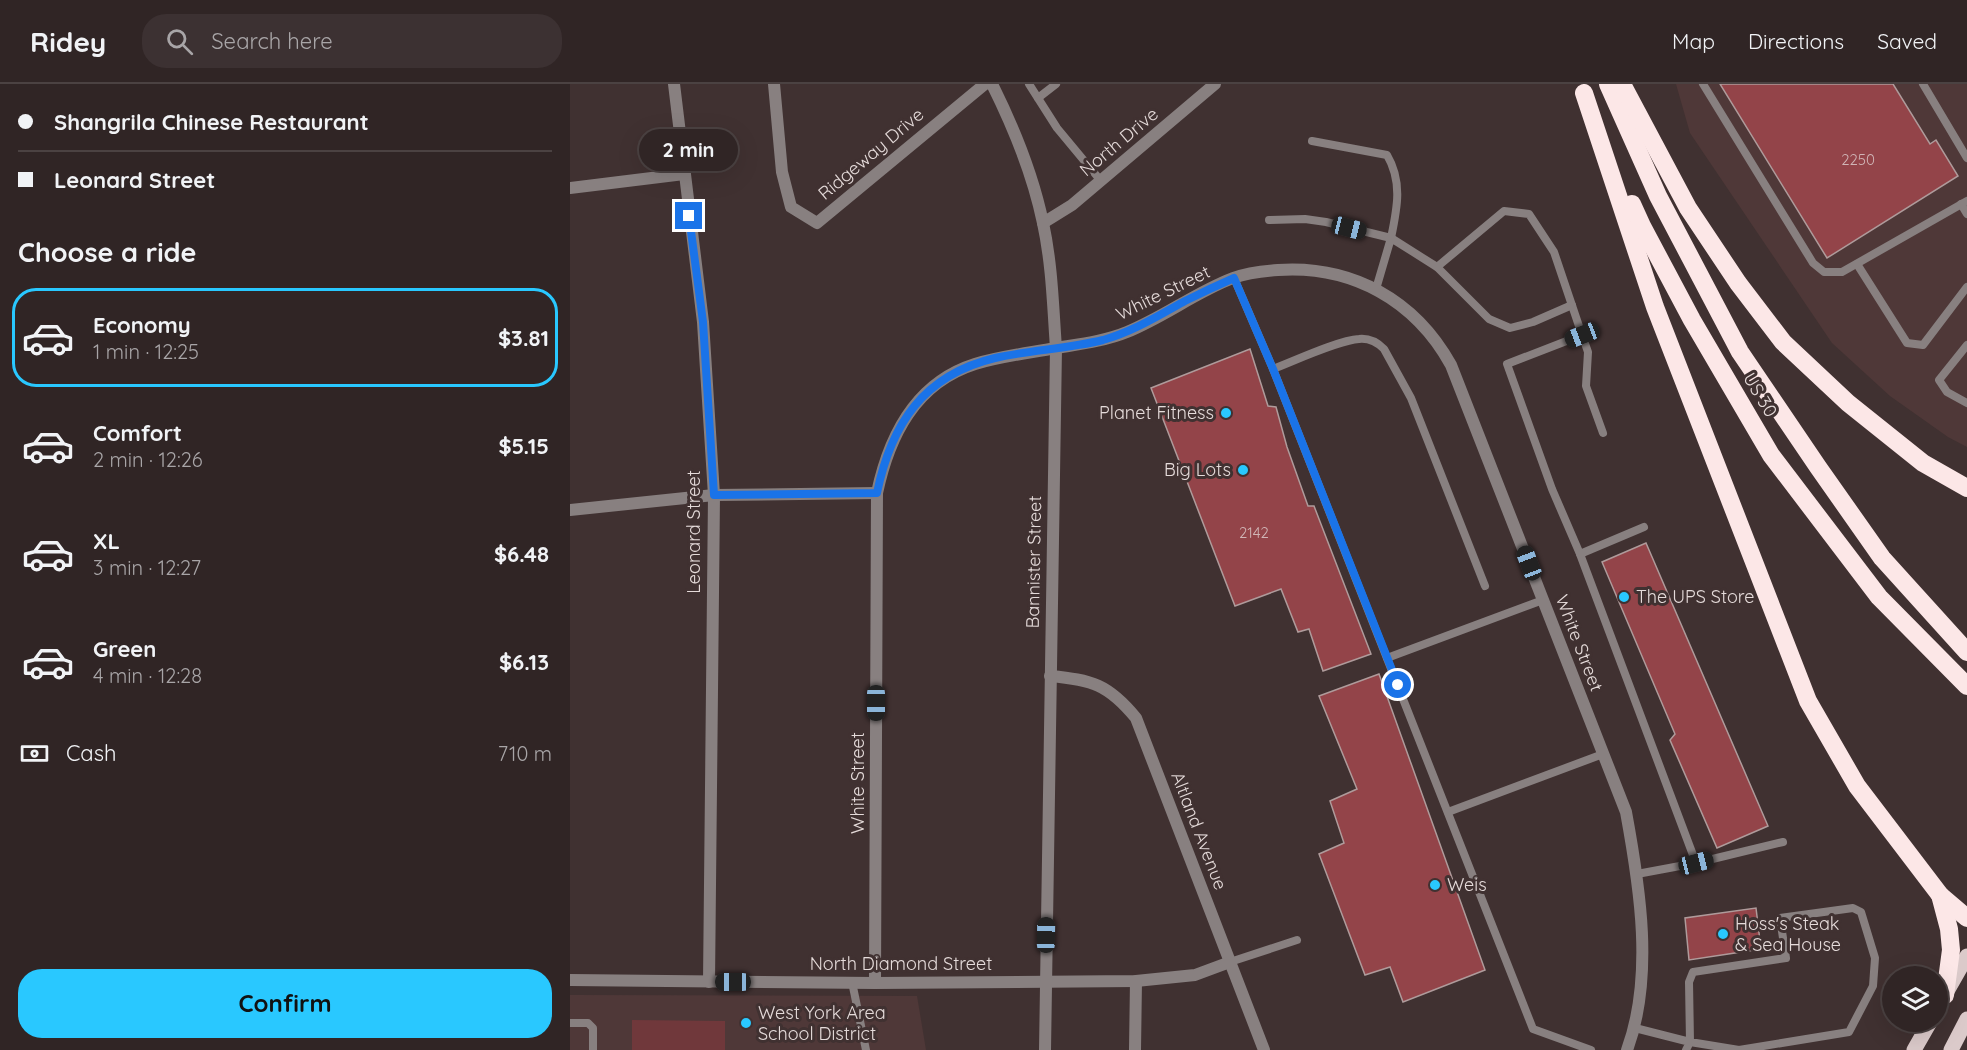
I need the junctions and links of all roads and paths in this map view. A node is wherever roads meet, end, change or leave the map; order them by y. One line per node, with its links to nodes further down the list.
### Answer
1 (674, 84): 16 (street, Leonard Street)
2 (774, 84): 3 (street, Ridgeway Drive)
3 (985, 84)
4 (992, 84): 22 (street, Bannister Street)
5 (1029, 84): 13 (lane)
6 (1056, 84): 13 (lane)
7 (1215, 84): 17 (street, North Drive)
8 (1608, 84): 44 (highway, US 30 / US 30)
9 (1622, 84): 36 (highway)
10 (1703, 84): 24 (lane)
11 (1923, 84): 15 (lane)
12 (1582, 89): 47 (highway, US 30 / US 30); 53 (highway)
13 (1038, 98): 17 (lane)
14 (1312, 141): 23 (lane)
15 (1967, 158)
16 (684, 174): 18 (street); 38 (street, Leonard Street)
17 (1101, 181): 22 (street, North Drive)
18 (570, 188)
19 (1964, 202): 20 (lane); 24 (lane)
20 (1967, 214)
21 (1269, 220): 23 (lane)
22 (1043, 223): 32 (street, Bannister Street)
23 (1391, 238): 25 (lane); 28 (lane)
24 (1857, 264): 27 (lane)
25 (1437, 267): 29 (lane); 29 (lane)
26 (1234, 278): 28 (street, White Street); 32 (street, White Street); 33 (lane)
27 (1967, 287)
28 (1376, 289): 43 (street, White Street)
29 (1572, 304): 30 (lane)
30 (1582, 335): 35 (lane); 41 (lane)
31 (1967, 345): 34 (lane)
32 (1056, 348): 37 (street, White Street); 46 (street, Bannister Street)
33 (1273, 369): 42 (lane); 45 (lane)
34 (1967, 403)
35 (1603, 433)
36 (1967, 488)
37 (877, 493): 38 (street); 64 (street, White Street)
38 (714, 495): 39 (street); 61 (street, Leonard Street)
39 (570, 510)
40 (1644, 527): 41 (lane)
41 (1580, 554): 51 (lane)
42 (1485, 586)
43 (1543, 600): 45 (lane); 48 (street, White Street)
44 (1967, 652)
45 (1387, 658): 49 (lane)
46 (1050, 676): 57 (street, Altland Avenue); 63 (street, Bannister Street)
47 (1967, 686)
48 (1603, 754): 49 (lane); 52 (street, White Street)
49 (1448, 812): 78 (lane)
50 (1783, 842): 51 (lane)
51 (1696, 863): 52 (lane)
52 (1637, 874): 68 (street, White Street)
53 (1940, 896): 54 (highway); 58 (highway)
54 (1967, 918)
55 (1297, 940): 57 (lane)
56 (1967, 956): 65 (main road)
57 (1230, 962): 60 (street, North Diamond Street); 77 (street, Altland Avenue)
58 (1948, 967)
59 (570, 980): 61 (street, North Diamond Street)
60 (1136, 981): 63 (street, North Diamond Street); 76 (street)
61 (709, 982): 62 (street, North Diamond Street)
62 (852, 982): 64 (street, North Diamond Street); 74 (lane)
63 (1046, 982): 64 (street, North Diamond Street); 75 (street, Bannister Street)
64 (875, 983)
65 (1948, 990)
66 (1967, 1019): 82 (main road)
67 (570, 1023): 73 (lane)
68 (1635, 1028): 70 (lane); 79 (street, White Street)
69 (1925, 1032): 72 (main road)
70 (1690, 1042): 71 (lane); 80 (lane); 81 (lane)
71 (1788, 1046): 81 (lane)
72 (1917, 1046)
73 (593, 1050)
74 (866, 1050)
75 (1045, 1050)
76 (1135, 1050)
77 (1264, 1050)
78 (1591, 1050)
79 (1627, 1050)
80 (1686, 1050)
81 (1739, 1050)
82 (1951, 1050)

